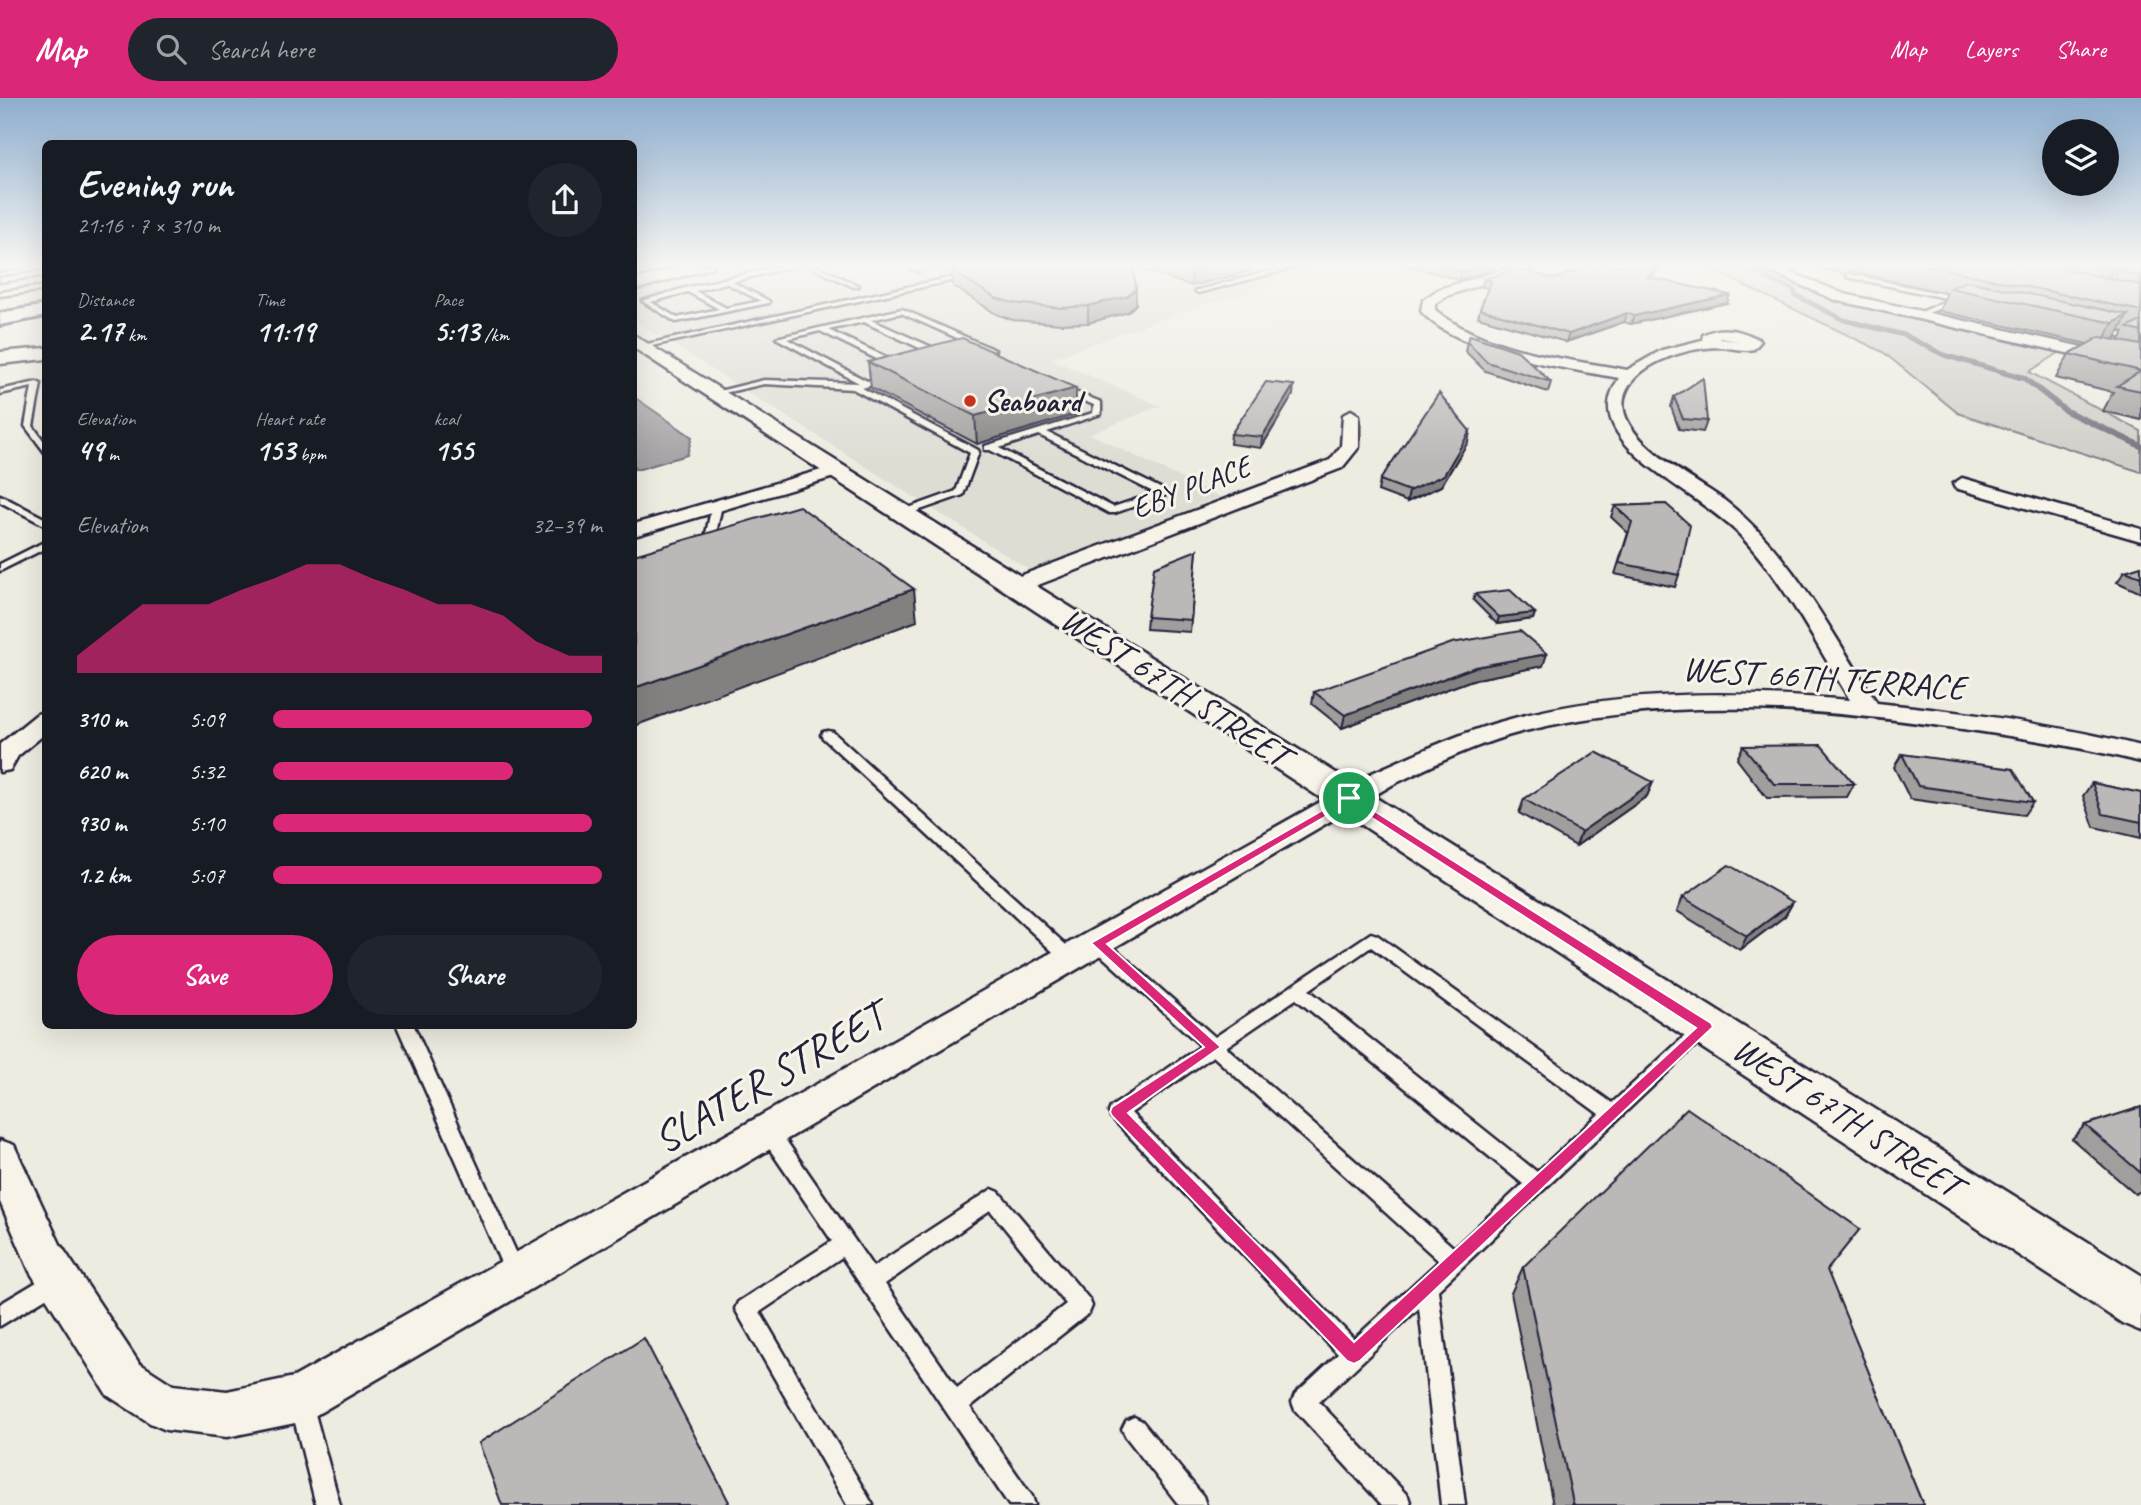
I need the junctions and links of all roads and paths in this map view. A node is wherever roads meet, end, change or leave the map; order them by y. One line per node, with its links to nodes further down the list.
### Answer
1 (699, 331): 13 (lane)
2 (813, 331): 27 (lane)
3 (824, 331): 23 (lane)
4 (890, 331): 21 (lane)
5 (947, 331): 17 (lane)
6 (1457, 331): 25 (street)
7 (1996, 331): 22 (street)
8 (2101, 331): 10 (lane)
9 (42, 337): 12 (highway)
10 (2129, 337): 11 (lane); 15 (lane)
11 (2141, 340)
12 (0, 342)
13 (638, 343): 31 (street, WEST 67TH STREET)
14 (1717, 343): 25 (street)
15 (2118, 343)
16 (42, 353): 18 (street)
17 (982, 353): 19 (lane); 20 (lane)
18 (0, 358)
19 (963, 358)
20 (993, 358)
21 (943, 363)
22 (2141, 365)
23 (910, 372)
24 (899, 375): 27 (lane)
25 (1630, 375): 49 (street)
26 (41, 384): 30 (lane); 34 (lane)
27 (866, 384): 29 (lane)
28 (1051, 384): 33 (lane)
29 (855, 387): 31 (lane); 36 (lane)
30 (0, 391)
31 (715, 393): 37 (street, WEST 67TH STREET)
32 (1350, 415): 48 (street, EBY PLACE)
33 (1040, 432): 35 (lane); 35 (lane)
34 (42, 445)
35 (991, 447): 36 (lane)
36 (975, 452): 41 (lane)
37 (835, 471): 40 (street); 41 (street, WEST 67TH STREET)
38 (1962, 484): 44 (street)
39 (0, 498): 42 (lane)
40 (717, 505): 43 (street); 46 (lane)
41 (903, 513): 48 (street, WEST 67TH STREET)
42 (42, 521)
43 (637, 529)
44 (2141, 535)
45 (42, 546): 47 (lane)
46 (695, 555)
47 (0, 568)
48 (1017, 585): 54 (street, WEST 67TH STREET)
49 (1868, 709): 52 (street, WEST 66TH TERRACE); 54 (street, WEST 66TH TERRACE)
50 (42, 722): 53 (street)
51 (828, 734): 55 (lane)
52 (2141, 754)
53 (0, 764)
54 (1349, 798): 55 (street, SLATER STREET); 57 (street, WEST 67TH STREET)
55 (1084, 951): 59 (lane); 61 (street, SLATER STREET)
56 (1297, 990): 59 (lane); 60 (lane); 63 (lane)
57 (1706, 1027): 60 (lane); 70 (street, WEST 67TH STREET)
58 (406, 1029): 66 (lane)
59 (1214, 1047): 65 (lane); 72 (lane)
60 (1613, 1114): 63 (lane)
61 (769, 1132): 64 (lane); 66 (street, SLATER STREET)
62 (0, 1157): 67 (street, SLATER STREET)
63 (1537, 1184): 65 (lane)
64 (845, 1244): 68 (lane); 77 (lane)
65 (1454, 1261): 69 (lane)
66 (517, 1277): 73 (street, SLATER STREET)
67 (58, 1279): 71 (lane); 73 (street, SLATER STREET)
68 (871, 1282): 74 (lane); 74 (lane)
69 (1427, 1287): 72 (lane); 81 (lane)
70 (2141, 1305)
71 (0, 1316)
72 (1354, 1355): 80 (lane)
73 (300, 1399): 76 (lane)
74 (955, 1404): 78 (lane)
75 (1134, 1429): 79 (lane)
76 (328, 1505)
77 (861, 1505)
78 (1023, 1505)
79 (1194, 1505)
80 (1399, 1505)
81 (1453, 1505)

